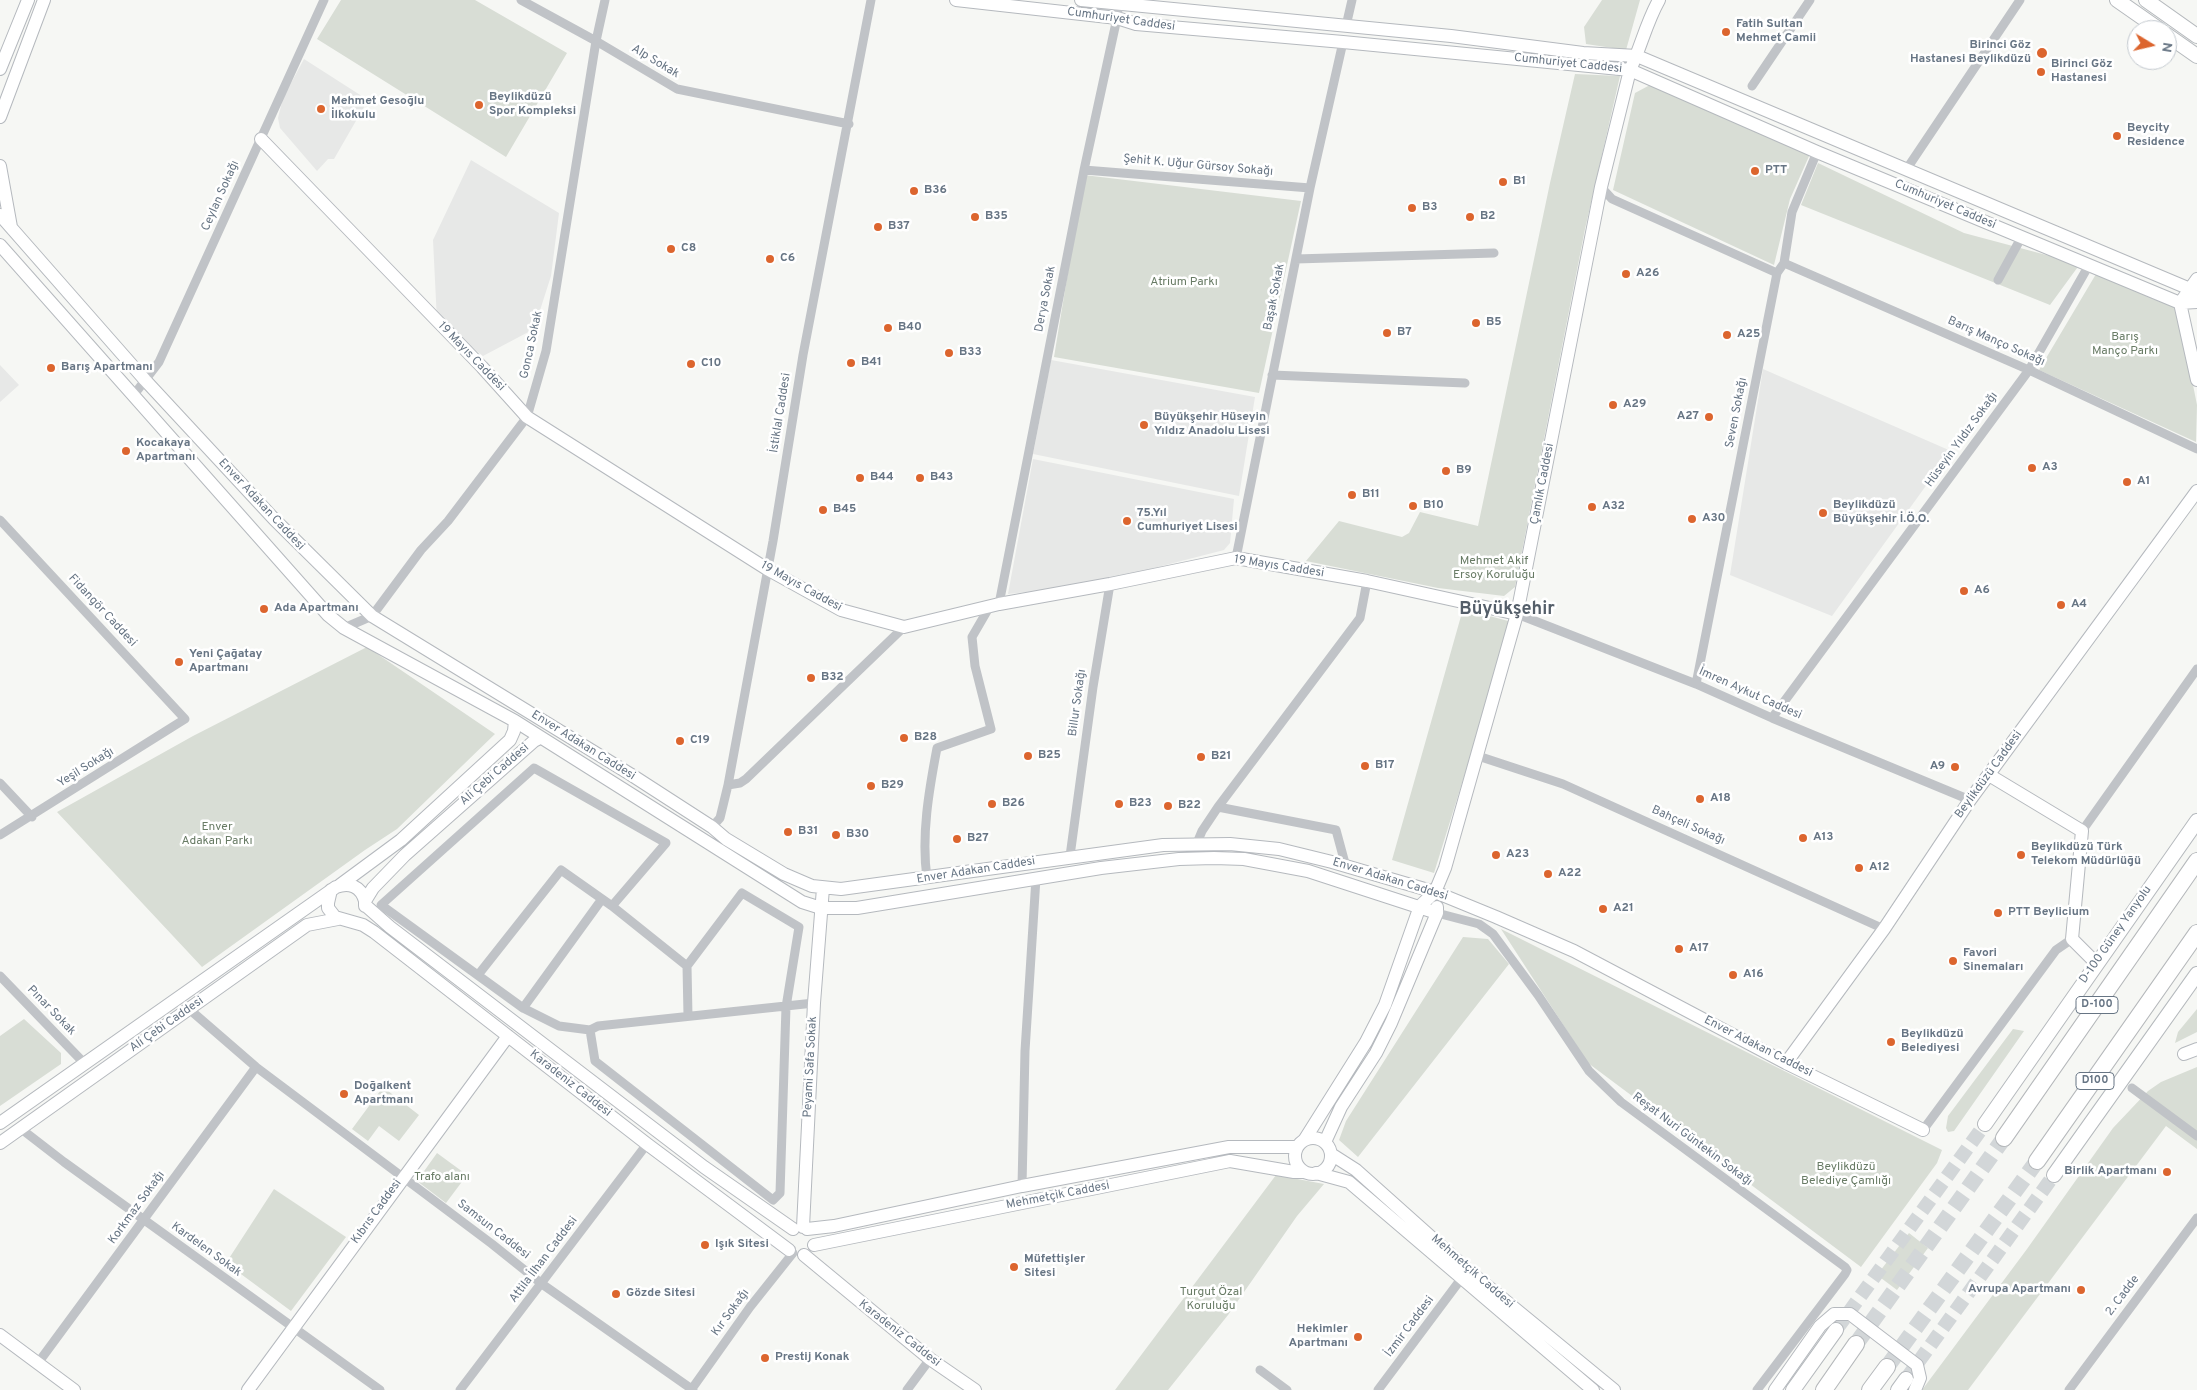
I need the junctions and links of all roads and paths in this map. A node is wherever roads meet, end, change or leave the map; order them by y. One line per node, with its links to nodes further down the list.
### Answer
1 (28, 0): 25 (main road)
2 (44, 0): 28 (main road)
3 (324, 0): 30 (street, Ceylan Sokağı)
4 (521, 0): 20 (street, Alp Sokak)
5 (605, 0): 20 (street, Gonca Sokak)
6 (872, 0): 29 (street, İstiklal Caddesi)
7 (956, 0): 16 (main road, Cumhuriyet Caddesi)
8 (1081, 0): 15 (main road, Cumhuriyet Caddesi)
9 (1352, 0): 18 (street)
10 (1658, 0): 23 (main road)
11 (1810, 0): 27 (street)
12 (2020, 0): 34 (street)
13 (2117, 0): 17 (main road)
14 (2146, 0): 19 (main road)
15 (1119, 2): 16 (street, Derya Sokak); 18 (main road, Cumhuriyet Caddesi)
16 (1117, 18): 21 (main road, Cumhuriyet Caddesi); 33 (street, Derya Sokak)
17 (2146, 20)
18 (1346, 26): 21 (main road); 23 (main road, Cumhuriyet Caddesi)
19 (2197, 36)
20 (596, 41): 29 (street, Alp Sokak); 57 (street, Gonca Sokak)
21 (1343, 42): 26 (main road, Cumhuriyet Caddesi); 37 (street, Başak Sokak)
22 (2177, 42): 24 (main road)
23 (1637, 56): 26 (main road, Çamlık Caddesi); 34 (main road, Cumhuriyet Caddesi)
24 (2197, 56)
25 (0, 69)
26 (1630, 70): 31 (main road, Cumhuriyet Caddesi); 36 (main road, Çamlık Caddesi)
27 (1752, 86)
28 (0, 117)
29 (848, 124): 62 (street, İstiklal Caddesi)
30 (261, 139): 53 (street, Ceylan Sokağı); 57 (main road, 19 Mayıs Caddesi)
31 (1817, 152): 35 (main road, Cumhuriyet Caddesi); 45 (street, Seven Sokağı)
32 (0, 166): 39 (main road)
33 (1084, 170): 37 (street, Şehit K. Uğur Gürsoy Sokağı); 65 (street, Derya Sokak)
34 (1906, 170): 35 (main road); 42 (main road, Cumhuriyet Caddesi)
35 (1896, 184): 40 (main road, Cumhuriyet Caddesi)
36 (1601, 187): 47 (street); 66 (main road, Çamlık Caddesi)
37 (1310, 188): 44 (street, Başak Sokak)
38 (0, 216): 39 (main road, Enver Adakan Caddesi)
39 (11, 227): 53 (main road, Enver Adakan Caddesi)
40 (2021, 238): 46 (main road, Cumhuriyet Caddesi); 48 (street)
41 (0, 244): 56 (main road, Enver Adakan Caddesi)
42 (2097, 250): 46 (main road); 49 (main road, Cumhuriyet Caddesi)
43 (1494, 254): 44 (street)
44 (1296, 258): 52 (street, Başak Sokak)
45 (1784, 263): 47 (street, Seven Sokağı); 51 (street, Barış Manço Sokağı)
46 (2088, 265): 50 (main road, Cumhuriyet Caddesi); 51 (street, Hüseyin Yıldız Sokağı)
47 (1777, 273): 71 (street, Seven Sokağı)
48 (1998, 280)
49 (2195, 292): 50 (main road)
50 (2180, 303): 54 (main road)
51 (2029, 370): 58 (street, Barış Manço Sokağı); 72 (street, Hüseyin Yıldız Sokağı)
52 (1272, 374): 55 (street); 61 (street, Başak Sokak)
53 (146, 380): 56 (street, Ceylan Sokağı); 67 (main road, Enver Adakan Caddesi)
54 (2197, 380)
55 (1465, 383)
56 (133, 396): 69 (main road, Enver Adakan Caddesi)
57 (527, 417): 62 (main road, 19 Mayıs Caddesi); 67 (street, Gonca Sokak)
58 (2197, 448)
59 (2197, 491): 77 (main road, Beylikdüzü Caddesi)
60 (0, 520): 73 (street, Fidangör Caddesi)
61 (1236, 558): 63 (main road, 19 Mayıs Caddesi); 64 (main road, 19 Mayıs Caddesi)
62 (767, 569): 68 (main road, 19 Mayıs Caddesi); 79 (street, İstiklal Caddesi)
63 (1367, 582): 66 (main road, 19 Mayıs Caddesi); 81 (street)
64 (1110, 584): 65 (main road, 19 Mayıs Caddesi); 88 (street, Billur Sokağı)
65 (994, 605): 68 (main road, 19 Mayıs Caddesi); 91 (street, Derya Sokak)
66 (1517, 614): 71 (street, İmren Aykut Caddesi); 76 (main road, Çamlık Caddesi)
67 (372, 616): 69 (street, Gonca Sokak); 84 (main road, Enver Adakan Caddesi)
68 (904, 627): 79 (street)
69 (344, 628): 74 (main road, Enver Adakan Caddesi)
70 (2197, 669): 85 (street)
71 (1696, 684): 72 (street, İmren Aykut Caddesi)
72 (1772, 718): 80 (street, İmren Aykut Caddesi)
73 (185, 720): 82 (street, Yeşil Sokağı)
74 (515, 721): 75 (main road, Enver Adakan Caddesi); 93 (main road, Ali Çebi Caddesi)
75 (540, 738): 97 (main road, Ali Çebi Caddesi); 100 (main road, Enver Adakan Caddesi)
76 (1478, 756): 95 (main road, Çamlık Caddesi); 103 (street, Bahçeli Sokağı)
77 (1989, 775): 80 (main road, Beylikdüzü Caddesi); 85 (main road)
78 (0, 783): 82 (street)
79 (728, 785): 84 (street, İstiklal Caddesi)
80 (1970, 800): 103 (main road, Beylikdüzü Caddesi)
81 (1218, 807): 87 (street); 90 (street)
82 (32, 818): 86 (street, Yeşil Sokağı)
83 (2197, 821): 107 (main road, D-100 Güney Yanyolu)
84 (712, 827): 94 (main road, Enver Adakan Caddesi)
85 (2082, 831): 105 (main road)
86 (0, 835)
87 (1197, 843): 88 (main road, Enver Adakan Caddesi); 90 (main road, Enver Adakan Caddesi)
88 (1070, 856): 91 (main road, Enver Adakan Caddesi)
89 (2194, 864): 131 (highway, D-100)
90 (1346, 867): 95 (main road, Enver Adakan Caddesi)
91 (927, 878): 94 (main road, Enver Adakan Caddesi)
92 (1036, 878): 99 (main road, Enver Adakan Caddesi); 100 (main road, Enver Adakan Caddesi); 141 (street)
93 (336, 888): 97 (main road); 102 (main road); 123 (main road, Ali Çebi Caddesi)
94 (823, 888): 100 (main road, Peyami Safa Sokak)
95 (1435, 892): 99 (main road); 101 (main road); 122 (main road, Enver Adakan Caddesi)
96 (602, 899): 98 (street); 110 (street); 115 (street)
97 (365, 903): 102 (main road, Ali Çebi Caddesi); 144 (main road, Karadeniz Caddesi)
98 (612, 906): 108 (street); 110 (street)
99 (1420, 906): 101 (main road, Enver Adakan Caddesi); 133 (main road)
100 (821, 908): 113 (main road, Peyami Safa Sokak)
101 (1437, 914): 135 (main road); 168 (street, Reşat Nuri Güntekin Sokağı)
102 (345, 920): 116 (main road, Ali Çebi Caddesi); 119 (main road, Karadeniz Caddesi)
103 (1884, 928): 122 (main road, Beylikdüzü Caddesi)
104 (2197, 934): 112 (highway)
105 (2072, 939): 107 (main road); 129 (street)
106 (2197, 949): 112 (highway)
107 (2096, 963): 127 (main road, D-100 Güney Yanyolu)
108 (687, 966): 114 (street); 117 (street)
109 (2197, 974): 139 (main road)
110 (478, 975): 115 (street)
111 (0, 976): 123 (street, Pınar Sokak)
112 (2151, 1000): 136 (highway, D100)
113 (814, 1003): 114 (street); 144 (main road, Peyami Safa Sokak)
114 (786, 1007): 117 (street); 118 (street)
115 (524, 1008): 118 (street)
116 (189, 1009): 124 (street, Samsun Caddesi); 128 (main road, Ali Çebi Caddesi)
117 (688, 1016): 118 (street)
118 (590, 1030)
119 (508, 1036): 134 (main road, Karadeniz Caddesi); 140 (main road, Kıbrıs Caddesi)
120 (2197, 1049): 121 (main road)
121 (2184, 1054)
122 (1786, 1063): 129 (main road, Enver Adakan Caddesi)
123 (85, 1064): 126 (main road, Ali Çebi Caddesi)
124 (256, 1067): 140 (street, Samsun Caddesi); 143 (street, Korkmaz Sokağı)
125 (2132, 1088): 130 (street)
126 (0, 1123)
127 (1985, 1124)
128 (20, 1128): 132 (main road, Ali Çebi Caddesi); 143 (street, Kardelen Sokak)
129 (1923, 1130)
130 (2197, 1136)
131 (2004, 1138)
132 (0, 1143)
133 (1301, 1143): 135 (main road); 137 (main road); 141 (main road, Mehmetçik Caddesi)
134 (647, 1144): 146 (main road, Karadeniz Caddesi); 148 (street, Attila İlhan Caddesi)
135 (1328, 1148): 138 (main road); 147 (main road, Mehmetçik Caddesi)
136 (2037, 1161)
137 (1302, 1172): 138 (main road); 145 (main road, Mehmetçik Caddesi)
138 (1316, 1173): 147 (main road, Mehmetçik Caddesi)
139 (2054, 1175)
140 (403, 1176): 148 (street, Samsun Caddesi); 149 (main road, Kıbrıs Caddesi)
141 (1022, 1186): 144 (main road, Mehmetçik Caddesi)
142 (2197, 1218): 174 (street, 2. Cadde)
143 (143, 1220): 149 (street, Kardelen Sokak); 154 (street, Korkmaz Sokağı)
144 (801, 1228): 145 (main road); 146 (main road)
145 (814, 1245): 146 (main road)
146 (795, 1253): 153 (main road, Karadeniz Caddesi); 161 (street, Kır Sokağı)
147 (1465, 1275): 165 (street, İzmir Caddesi); 166 (main road, Mehmetçik Caddesi); 167 (main road, Mehmetçik Caddesi)
148 (542, 1284): 160 (street, Attila İlhan Caddesi); 161 (street, Samsun Caddesi)
149 (293, 1328): 158 (main road, Kıbrıs Caddesi); 159 (street, Kardelen Sokak)
150 (1836, 1330): 170 (main road)
151 (0, 1335): 154 (main road)
152 (1856, 1344): 171 (highway)
153 (930, 1359): 162 (street); 163 (main road, Karadeniz Caddesi)
154 (38, 1363): 157 (main road)
155 (1887, 1367): 172 (highway)
156 (1260, 1370): 164 (street)
157 (74, 1390)
158 (248, 1390)
159 (380, 1390)
160 (460, 1390)
161 (692, 1390)
162 (907, 1390)
163 (975, 1390)
164 (1287, 1390)
165 (1378, 1390)
166 (1593, 1390)
167 (1614, 1390)
168 (1757, 1390)
169 (1775, 1390): 173 (main road)
170 (1793, 1390)
171 (1824, 1390)
172 (1870, 1390)
173 (1915, 1390)
174 (2069, 1390)

